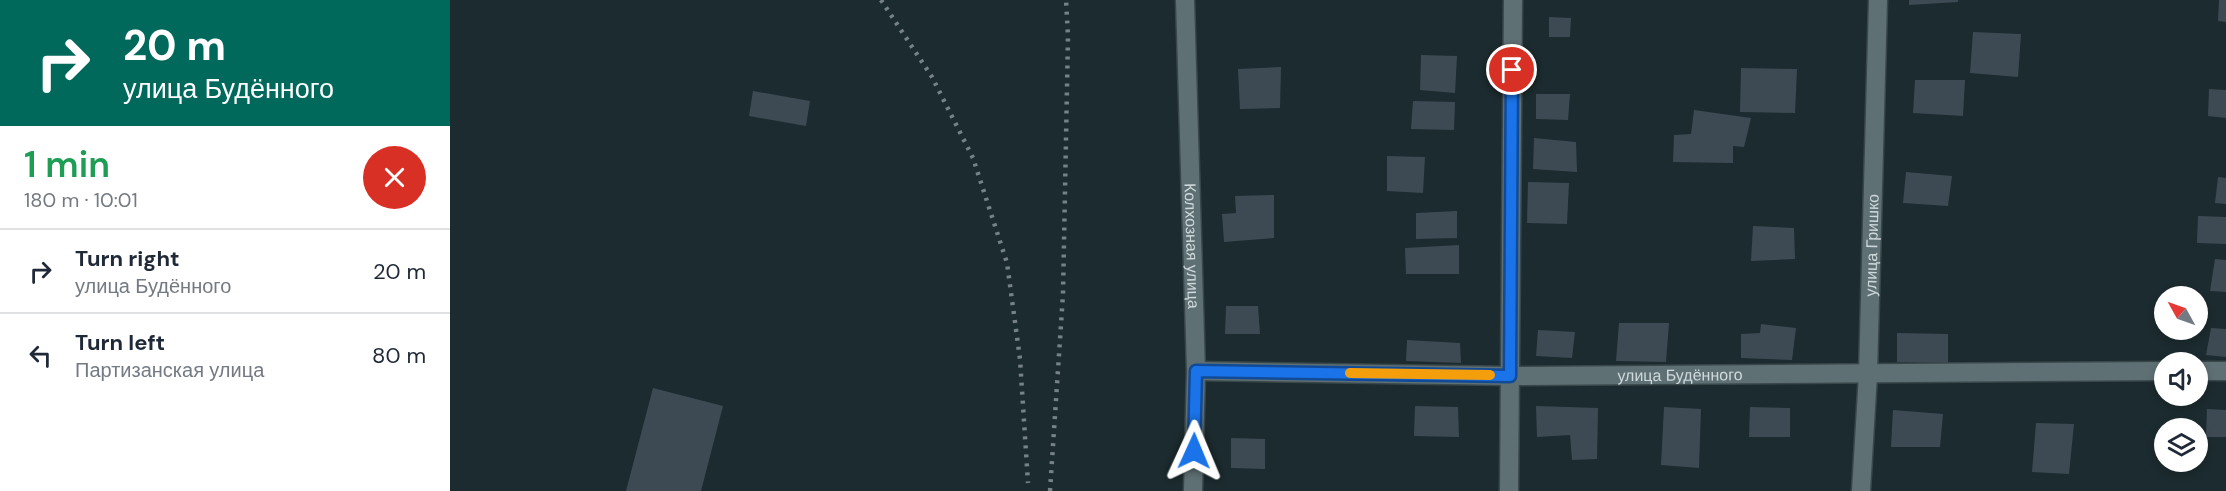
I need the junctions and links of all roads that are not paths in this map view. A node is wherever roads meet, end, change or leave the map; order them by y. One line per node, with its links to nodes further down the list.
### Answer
1 (1185, 0): 5 (street, Колхозная улица)
2 (1513, 0): 9 (street)
3 (1878, 0): 8 (street, улица Гришко)
4 (2226, 370): 7 (street)
5 (1196, 371): 9 (street, улица Будённого); 10 (street, Колхозная улица)
6 (2154, 371): 8 (street, улица Будённого)
7 (2208, 371)
8 (1868, 374): 9 (street, улица Будённого); 12 (street, улица Гришко)
9 (1510, 376): 11 (street)
10 (1193, 491)
11 (1509, 491)
12 (1861, 491)

